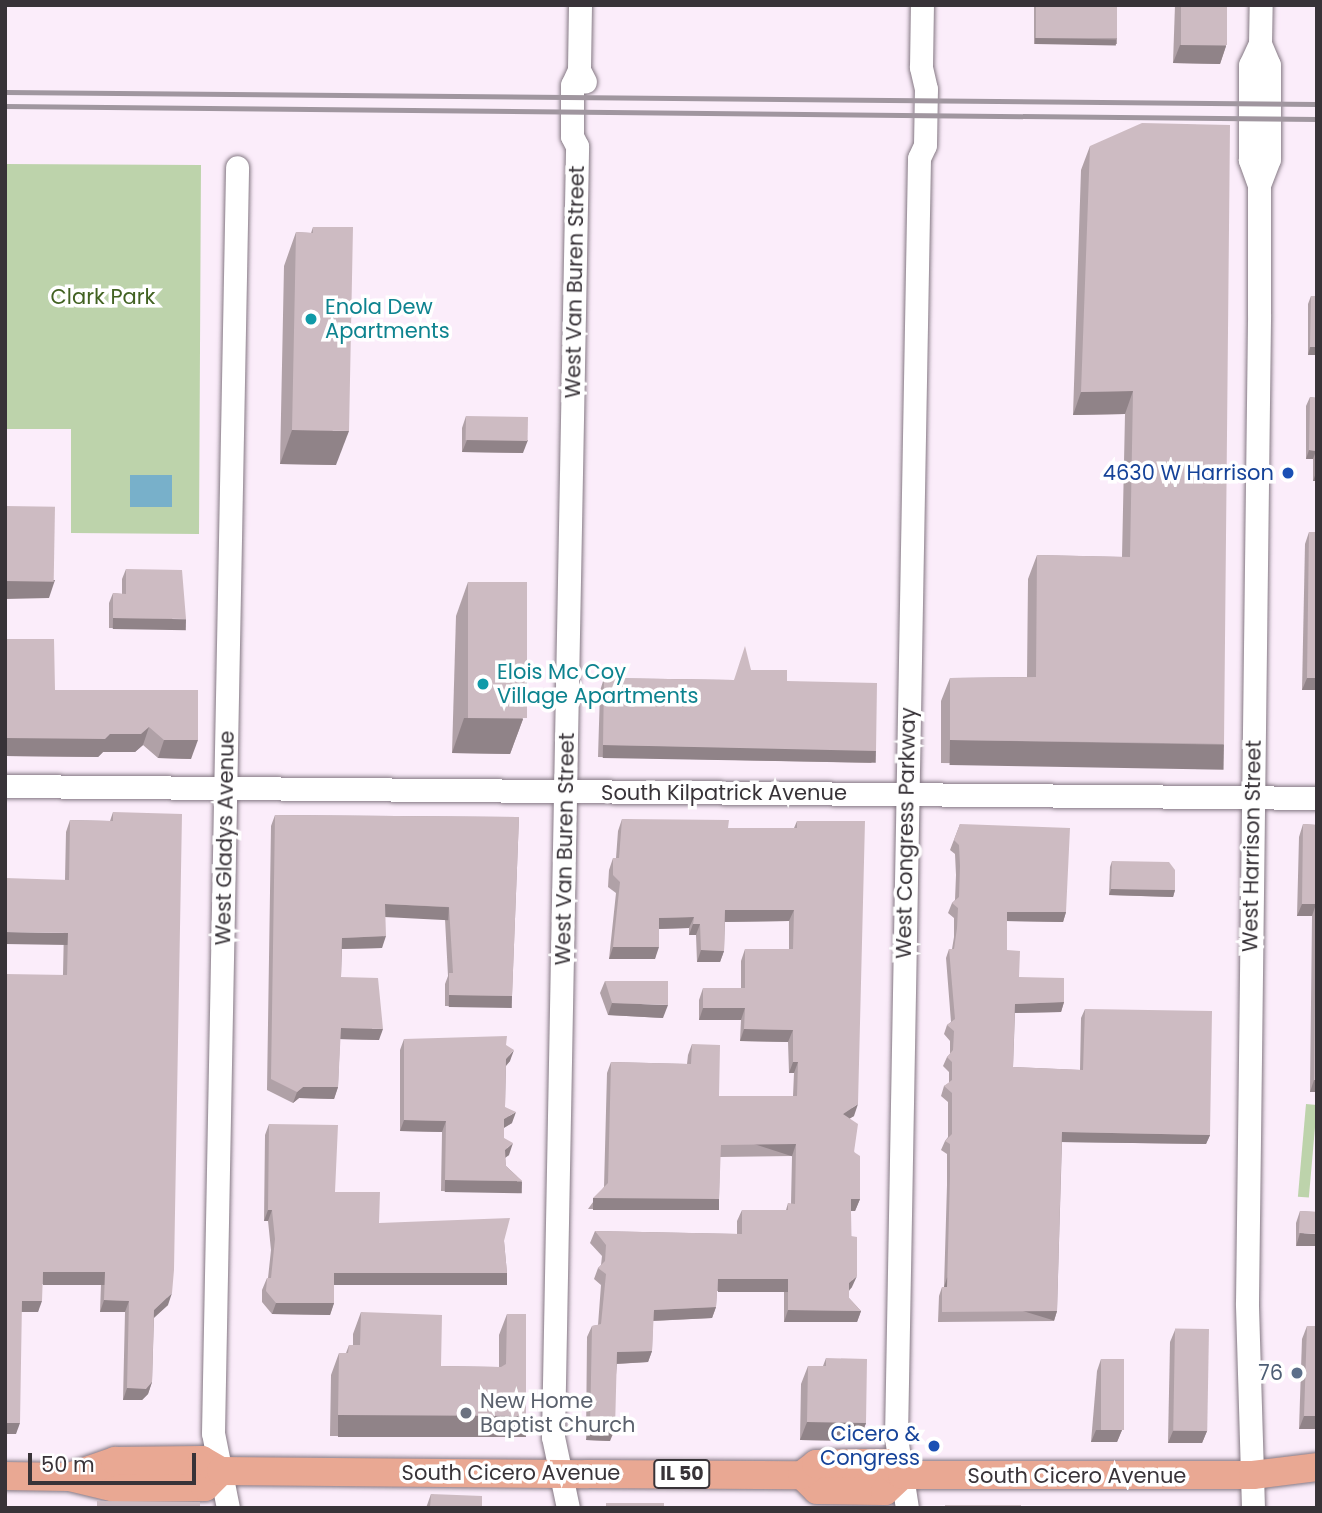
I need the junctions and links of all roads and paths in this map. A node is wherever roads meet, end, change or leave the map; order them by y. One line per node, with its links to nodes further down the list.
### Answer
1 (580, 5): 7 (street, West Van Buren Street)
2 (922, 5): 8 (street, West Congress Parkway)
3 (1261, 5): 9 (street, West Harrison Street)
4 (237, 167): 6 (street, West Gladys Avenue)
5 (5, 786): 6 (street, South Kilpatrick Avenue)
6 (226, 788): 7 (street, South Kilpatrick Avenue); 12 (street, West Gladys Avenue)
7 (566, 791): 8 (street, South Kilpatrick Avenue); 13 (street, West Van Buren Street)
8 (907, 794): 9 (street, South Kilpatrick Avenue); 14 (street, West Congress Parkway)
9 (1252, 797): 10 (street, South Kilpatrick Avenue); 15 (street, West Harrison Street)
10 (1317, 798)
11 (1317, 1467): 15 (main road, South Cicero Avenue / IL 50)
12 (221, 1471): 13 (main road, South Cicero Avenue / IL 50); 16 (main road, South Cicero Avenue / IL 50); 18 (street, West Gladys Avenue)
13 (562, 1474): 14 (main road, South Cicero Avenue / IL 50); 19 (street, West Van Buren Street)
14 (902, 1475): 15 (main road, South Cicero Avenue / IL 50); 20 (street, West Congress Parkway)
15 (1253, 1475): 17 (main road, South Cicero Avenue / IL 50); 21 (street, West Harrison Street)
16 (5, 1476)
17 (1317, 1485)
18 (228, 1508)
19 (568, 1508)
20 (907, 1508)
21 (1253, 1508)

